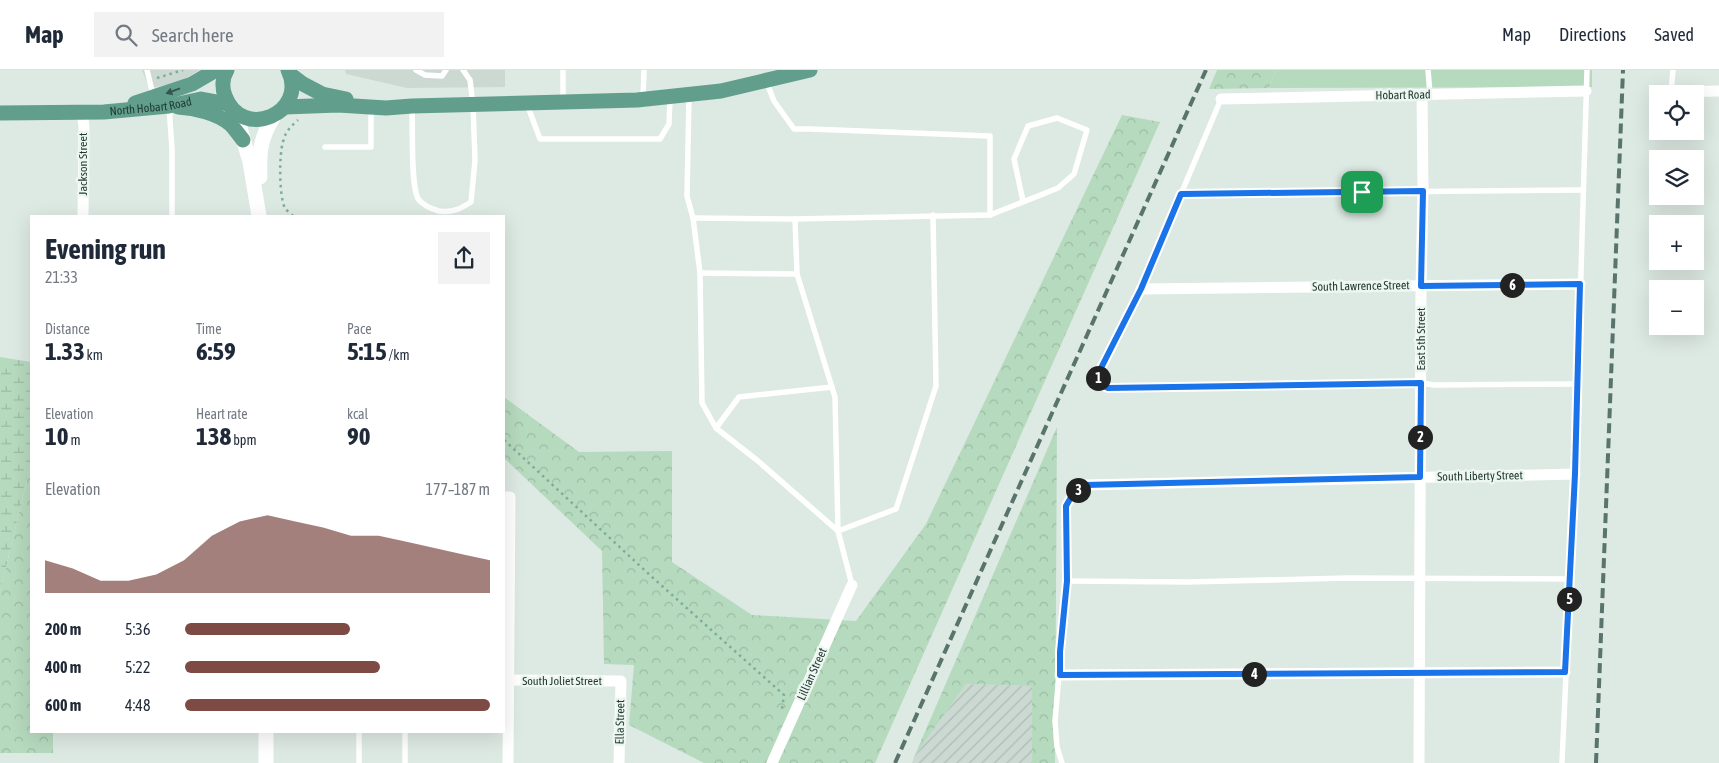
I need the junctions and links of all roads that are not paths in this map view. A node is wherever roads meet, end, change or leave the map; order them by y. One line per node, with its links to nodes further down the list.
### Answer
1 (147, 70): 21 (lane)
2 (216, 70): 21 (main road, North Hobart Road, one-way to 21)
3 (226, 70): 30 (main road)
4 (416, 70): 5 (lane)
5 (446, 70)
6 (463, 70): 29 (lane)
7 (563, 70): 25 (lane)
8 (644, 70): 24 (lane)
9 (810, 70): 14 (main road)
10 (1428, 70): 19 (lane)
11 (1587, 70): 16 (lane)
12 (1673, 70): 15 (lane)
13 (290, 72): 28 (main road); 32 (main road)
14 (766, 81): 20 (main road); 47 (lane)
15 (1672, 85)
16 (1586, 91): 19 (street, Hobart Road); 38 (lane)
17 (1704, 91): 18 (street)
18 (1719, 91)
19 (1426, 94): 23 (street, Hobart Road); 39 (street, East 5th Street)
20 (689, 95): 22 (main road); 48 (lane)
21 (154, 97): 34 (main road, North Hobart Road)
22 (670, 97): 24 (main road); 26 (lane)
23 (1221, 99): 40 (lane)
24 (643, 100): 25 (main road)
25 (563, 103): 26 (main road)
26 (527, 104): 29 (main road)
27 (169, 106): 30 (main road, North Hobart Road); 34 (main road, North Hobart Road); 36 (main road); 43 (lane)
28 (412, 106): 29 (main road); 29 (lane); 31 (main road, North Hobart Road)
29 (473, 106)
30 (232, 108): 32 (main road, North Hobart Road); 36 (main road)
31 (371, 108): 32 (main road, North Hobart Road); 37 (lane)
32 (279, 111): 45 (main road)
33 (82, 112): 34 (main road, North Hobart Road); 35 (main road, North Hobart Road); 42 (street, Jackson Street)
34 (104, 112)
35 (0, 113)
36 (243, 140): 44 (main road)
37 (325, 147)
38 (1583, 190): 39 (lane); 52 (lane)
39 (1423, 191): 40 (lane); 53 (street, East 5th Street)
40 (1181, 194): 54 (lane)
41 (1023, 201): 41 (lane); 47 (lane)
42 (83, 215)
43 (172, 215)
44 (259, 215)
45 (264, 215)
46 (933, 215): 47 (lane); 49 (lane); 63 (lane)
47 (990, 215)
48 (693, 218): 49 (lane); 50 (lane)
49 (795, 219): 51 (lane)
50 (700, 274): 51 (lane); 58 (lane)
51 (797, 274): 57 (lane)
52 (1580, 284): 53 (street, South Lawrence Street); 56 (lane)
53 (1421, 286): 54 (street, South Lawrence Street); 55 (street, East 5th Street)
54 (1141, 289): 55 (lane)
55 (1421, 383): 56 (lane); 60 (street, East 5th Street)
56 (1577, 384): 59 (lane)
57 (832, 386): 58 (lane); 63 (lane)
58 (716, 428): 63 (lane)
59 (1575, 474): 60 (street, South Liberty Street); 65 (lane)
60 (1420, 477): 61 (street, South Liberty Street); 64 (street, East 5th Street)
61 (1085, 485): 66 (lane)
62 (507, 497): 71 (street)
63 (838, 531): 67 (lane)
64 (1420, 578): 65 (lane); 66 (lane); 69 (street, East 5th Street)
65 (1570, 578): 68 (lane)
66 (1067, 581): 70 (lane)
67 (852, 585): 81 (street, Lillian Street)
68 (1565, 672): 69 (street); 84 (lane)
69 (1420, 673): 70 (street); 83 (street, East 5th Street)
70 (1060, 675): 82 (lane)
71 (506, 680): 72 (street, South Joliet Street); 79 (street)
72 (621, 681): 80 (street, Ella Street)
73 (266, 733): 76 (main road)
74 (359, 733): 77 (lane)
75 (405, 733): 78 (lane)
76 (266, 763)
77 (359, 763)
78 (405, 763)
79 (508, 763)
80 (619, 763)
81 (772, 763)
82 (1062, 763)
83 (1419, 763)
84 (1562, 763)

